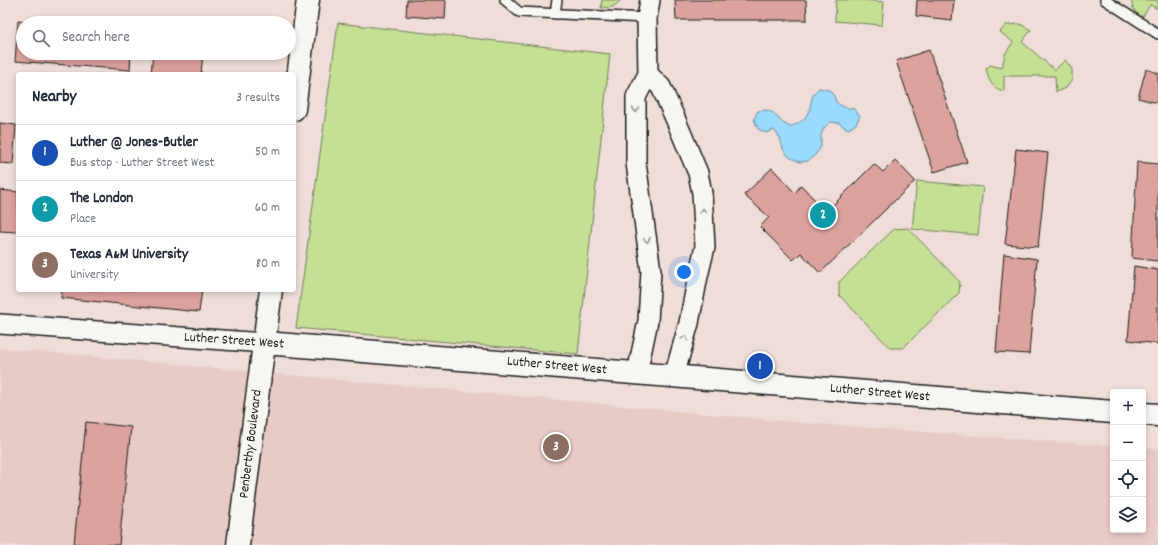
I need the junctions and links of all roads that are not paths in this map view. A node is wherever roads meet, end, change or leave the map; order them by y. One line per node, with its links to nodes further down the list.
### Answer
1 (308, 0): 9 (street)
2 (505, 0): 6 (lane)
3 (557, 0): 6 (lane)
4 (1105, 0): 7 (lane)
5 (648, 9): 6 (lane); 8 (street)
6 (555, 14)
7 (1158, 34)
8 (648, 74): 13 (street, one-way to 13); 14 (street, one-way to 8)
9 (296, 93)
10 (271, 292): 12 (street, Penberthy Boulevard)
11 (0, 324): 12 (street, Luther Street West)
12 (265, 343): 13 (street, Luther Street West); 18 (street, Penberthy Boulevard)
13 (637, 373): 14 (street, Luther Street West)
14 (674, 376): 15 (street, Luther Street West)
15 (1110, 412)
16 (1146, 414): 17 (street)
17 (1158, 415)
18 (238, 545)

